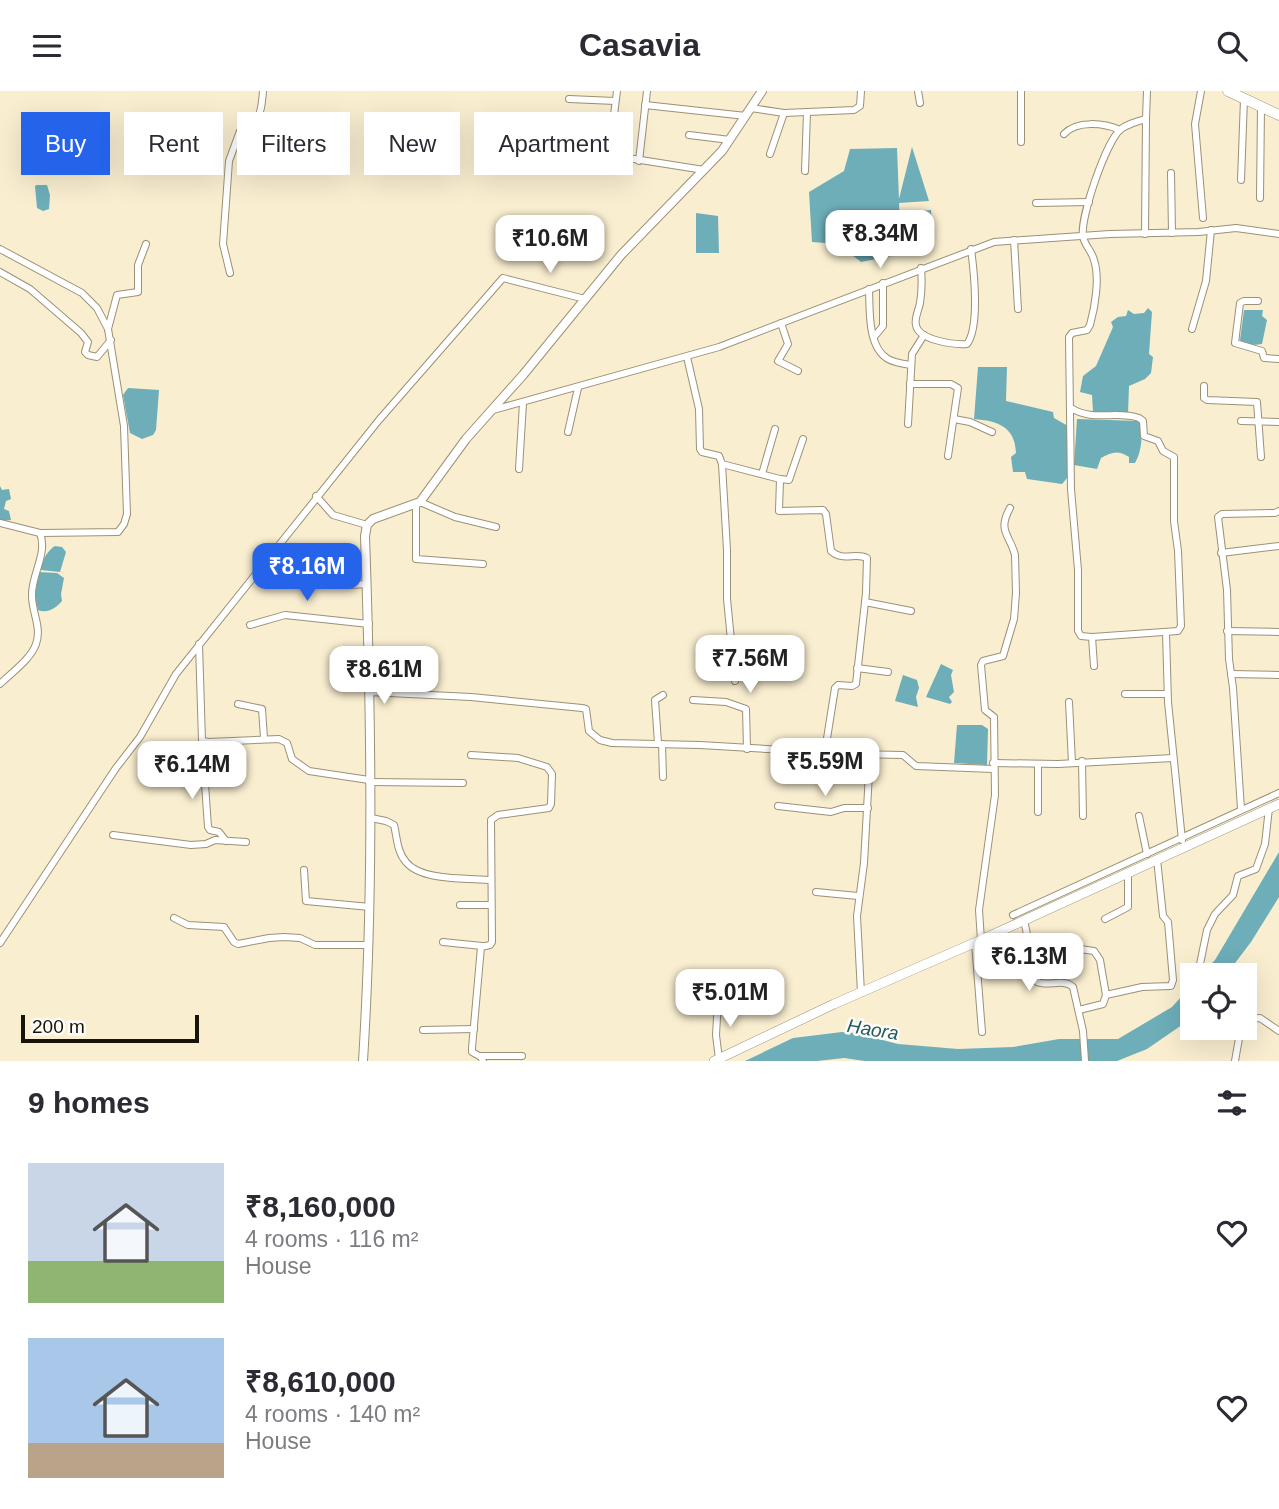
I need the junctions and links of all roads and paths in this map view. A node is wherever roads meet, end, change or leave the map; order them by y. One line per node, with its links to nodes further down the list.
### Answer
1 (263, 91): 50 (street)
2 (617, 91): 13 (street)
3 (647, 91): 15 (street)
4 (761, 91): 18 (street)
5 (861, 91): 19 (street)
6 (918, 91): 14 (street)
7 (1021, 91): 27 (street)
8 (1147, 91): 22 (street)
9 (1201, 91): 38 (street)
10 (1228, 91): 12 (main road)
11 (569, 99): 13 (street)
12 (1244, 99): 16 (main road); 34 (street)
13 (615, 101): 17 (street)
14 (920, 103)
15 (645, 104): 18 (street); 30 (street)
16 (1261, 106): 21 (main road); 35 (street)
17 (614, 112)
18 (748, 112): 20 (street); 26 (street)
19 (807, 112): 20 (street); 32 (street)
20 (784, 113): 28 (street)
21 (1279, 115)
22 (1146, 118): 23 (street); 41 (street)
23 (1120, 130): 24 (street); 36 (street)
24 (1064, 134)
25 (689, 135): 26 (street)
26 (730, 140): 31 (street)
27 (1021, 142)
28 (770, 154)
29 (633, 160): 30 (street)
30 (639, 161): 31 (street)
31 (704, 170): 53 (street)
32 (805, 171)
33 (1171, 173): 40 (street)
34 (1241, 180)
35 (1260, 198)
36 (1089, 202): 37 (street); 43 (street)
37 (1036, 203)
38 (1203, 218)
39 (1211, 230): 40 (street); 42 (street); 57 (street)
40 (1172, 233): 41 (street)
41 (1145, 234): 43 (street)
42 (1279, 234)
43 (1083, 235): 44 (street); 71 (street)
44 (1014, 240): 47 (street); 55 (street)
45 (146, 244): 58 (street)
46 (0, 249): 58 (street)
47 (971, 249): 48 (street); 59 (street)
48 (921, 268): 51 (street); 59 (street)
49 (0, 272): 61 (street)
50 (230, 273)
51 (883, 283): 52 (street); 60 (street)
52 (869, 289): 56 (street); 60 (street)
53 (585, 299): 70 (street); 87 (street)
54 (1258, 301): 63 (street)
55 (1018, 309)
56 (780, 323): 62 (street); 65 (street)
57 (1192, 329)
58 (108, 330): 61 (street)
59 (924, 335): 64 (street)
60 (874, 337): 64 (street)
61 (111, 340): 94 (street)
62 (687, 357): 68 (street); 83 (street)
63 (1279, 359)
64 (911, 365): 66 (street)
65 (798, 371)
66 (910, 384): 72 (street); 76 (street)
67 (1204, 386): 74 (street)
68 (578, 388): 69 (street); 78 (street)
69 (523, 403): 70 (street); 84 (street)
70 (496, 407): 88 (street)
71 (1071, 408): 105 (street); 107 (street)
72 (954, 419): 79 (street); 81 (street)
73 (1241, 421): 74 (street)
74 (1259, 422): 75 (street); 82 (street)
75 (1279, 422)
76 (908, 423)
77 (775, 429): 85 (street)
78 (568, 432)
79 (992, 432)
80 (803, 439): 86 (street)
81 (948, 456)
82 (1261, 457)
83 (723, 464): 85 (street); 114 (street)
84 (519, 469)
85 (762, 474): 86 (street)
86 (780, 479): 100 (street)
87 (316, 496): 92 (street); 108 (street)
88 (418, 504): 92 (street); 93 (street); 97 (street)
89 (1010, 507): 134 (street)
90 (1279, 511): 96 (street)
91 (0, 523): 94 (street)
92 (367, 525): 99 (street)
93 (496, 527)
94 (40, 533): 115 (street)
95 (1279, 546): 96 (street)
96 (1221, 553): 104 (street)
97 (483, 564)
98 (328, 574): 99 (street)
99 (367, 585): 102 (street)
100 (865, 602): 101 (street); 110 (street)
101 (911, 611)
102 (369, 624): 103 (street); 116 (street)
103 (250, 625)
104 (1227, 631): 106 (street); 112 (street)
105 (1166, 632): 107 (street); 118 (street)
106 (1279, 632)
107 (1092, 637): 109 (street)
108 (200, 644): 124 (street); 168 (street)
109 (1094, 666)
110 (857, 668): 111 (street); 127 (street)
111 (888, 672)
112 (1231, 674): 113 (street); 143 (street)
113 (1279, 675)
114 (735, 681)
115 (0, 684)
116 (369, 692): 125 (street); 136 (street)
117 (1125, 694): 118 (street)
118 (1167, 694): 130 (street)
119 (663, 695): 125 (street)
120 (693, 700): 126 (street)
121 (1069, 702): 132 (street)
122 (238, 704): 123 (street)
123 (264, 738): 124 (street); 136 (street)
124 (202, 741): 149 (street)
125 (660, 743): 126 (street); 135 (street)
126 (747, 749): 127 (street)
127 (825, 751): 129 (street)
128 (471, 755): 156 (street)
129 (870, 755): 134 (street); 141 (street)
130 (1173, 758): 131 (street); 151 (street)
131 (1082, 761): 132 (street); 145 (street)
132 (1072, 763): 133 (street)
133 (1038, 764): 134 (street); 144 (street)
134 (993, 766): 167 (street)
135 (663, 777)
136 (369, 781): 137 (street); 147 (street)
137 (463, 783)
138 (1279, 793): 143 (street)
139 (1279, 804): 142 (main road)
140 (778, 806): 141 (street)
141 (868, 808): 158 (street)
142 (1269, 808): 151 (main road); 172 (street)
143 (1241, 809): 151 (street)
144 (1038, 812)
145 (1083, 816)
146 (1139, 816): 152 (street)
147 (370, 818): 156 (street); 161 (street)
148 (113, 835): 149 (street)
149 (226, 841): 150 (street)
150 (246, 842)
151 (1182, 842): 152 (street); 153 (main road)
152 (1147, 854): 162 (street)
153 (1157, 859): 155 (main road); 174 (street)
154 (304, 870): 161 (street)
155 (1128, 872): 164 (street); 165 (main road)
156 (491, 880): 160 (street)
157 (816, 892): 158 (street)
158 (858, 896): 173 (street)
159 (460, 905): 160 (street)
160 (491, 905): 171 (street)
161 (370, 907): 170 (street)
162 (1013, 915)
163 (174, 918): 170 (street)
164 (1105, 919)
165 (1024, 920): 167 (main road); 169 (street)
166 (443, 941): 171 (street)
167 (978, 942): 173 (main road); 181 (street)
168 (0, 943)
169 (1030, 943): 174 (street); 176 (street)
170 (369, 945): 186 (street)
171 (481, 946): 179 (street)
172 (1200, 963)
173 (861, 993): 185 (main road)
174 (1106, 995): 176 (street)
175 (718, 1001): 185 (street)
176 (1079, 1010): 187 (street)
177 (1257, 1018): 180 (street)
178 (423, 1030): 179 (street)
179 (474, 1030): 184 (street)
180 (1279, 1031)
181 (982, 1032)
182 (1239, 1040): 188 (street)
183 (522, 1056): 184 (street)
184 (481, 1058)
185 (717, 1060)
186 (363, 1061)
187 (1085, 1061)
188 (1235, 1061)

